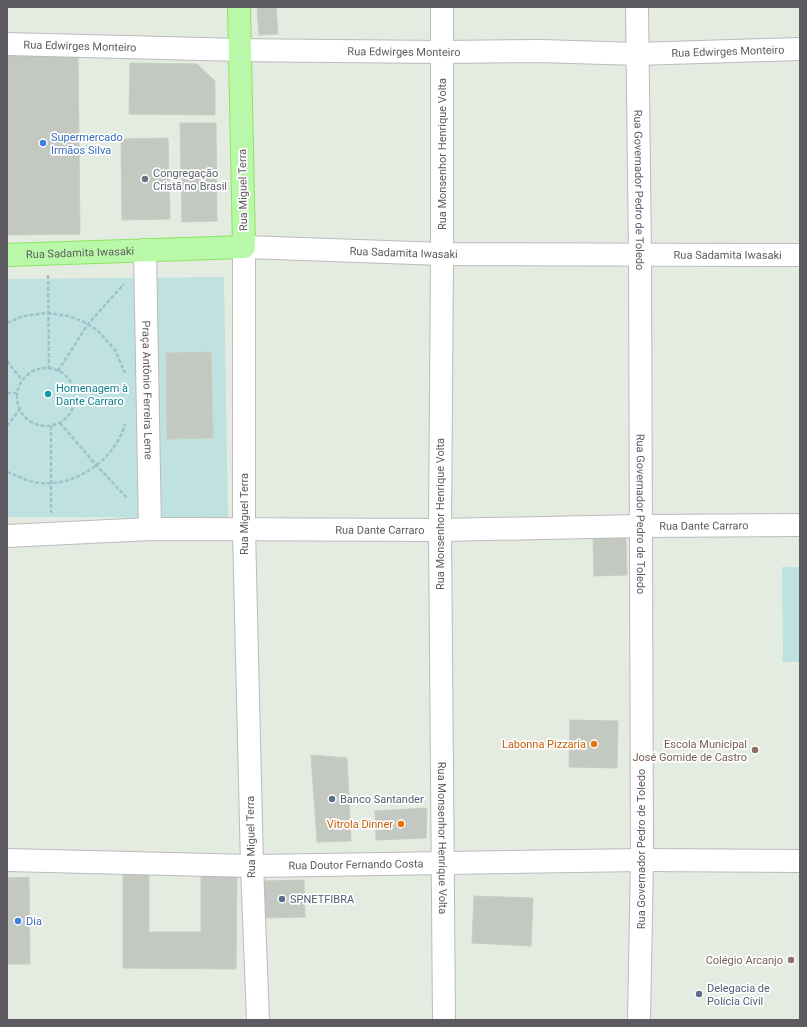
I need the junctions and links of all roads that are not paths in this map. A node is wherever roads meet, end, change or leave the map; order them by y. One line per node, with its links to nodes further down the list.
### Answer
1 (239, 7): 6 (main road, Rua Miguel Terra)
2 (442, 7): 7 (street, Rua Monsenhor Henrique Volta)
3 (637, 7): 8 (street, Rua Governador Pedro de Toledo)
4 (7, 44): 6 (street, Rua Edwirges Monteiro)
5 (800, 49): 8 (street, Rua Edwirges Monteiro)
6 (240, 50): 7 (street, Rua Edwirges Monteiro); 9 (main road, Rua Miguel Terra)
7 (442, 52): 8 (street, Rua Edwirges Monteiro); 10 (street, Rua Monsenhor Henrique Volta)
8 (637, 54): 11 (street, Rua Governador Pedro de Toledo)
9 (244, 248): 10 (street, Rua Sadamita Iwasaki); 14 (main road, Rua Sadamita Iwasaki); 18 (street, Rua Miguel Terra)
10 (442, 254): 11 (street, Rua Sadamita Iwasaki); 19 (street, Rua Monsenhor Henrique Volta)
11 (640, 254): 13 (street, Rua Sadamita Iwasaki); 16 (street, Rua Governador Pedro de Toledo)
12 (7, 255): 14 (main road, Rua Sadamita Iwasaki)
13 (800, 255)
14 (145, 256): 17 (street, Praça Antônio Ferreira Leme)
15 (800, 525): 16 (street, Rua Dante Carraro)
16 (640, 526): 19 (street, Rua Dante Carraro); 22 (street, Rua Governador Pedro de Toledo)
17 (150, 529): 18 (street, Rua Dante Carraro); 20 (street, Rua Dante Carraro)
18 (244, 530): 19 (street, Rua Dante Carraro); 25 (street, Rua Miguel Terra)
19 (440, 530): 24 (street, Rua Monsenhor Henrique Volta)
20 (7, 536)
21 (7, 860): 25 (street, Rua Doutor Fernando Costa)
22 (642, 860): 23 (street, Rua Doutor Fernando Costa); 24 (street, Rua Doutor Fernando Costa); 28 (street, Rua Governador Pedro de Toledo)
23 (800, 861)
24 (442, 863): 25 (street, Rua Doutor Fernando Costa); 27 (street, Rua Monsenhor Henrique Volta)
25 (252, 866): 26 (street, Rua Miguel Terra)
26 (258, 1020)
27 (444, 1020)
28 (639, 1020)

